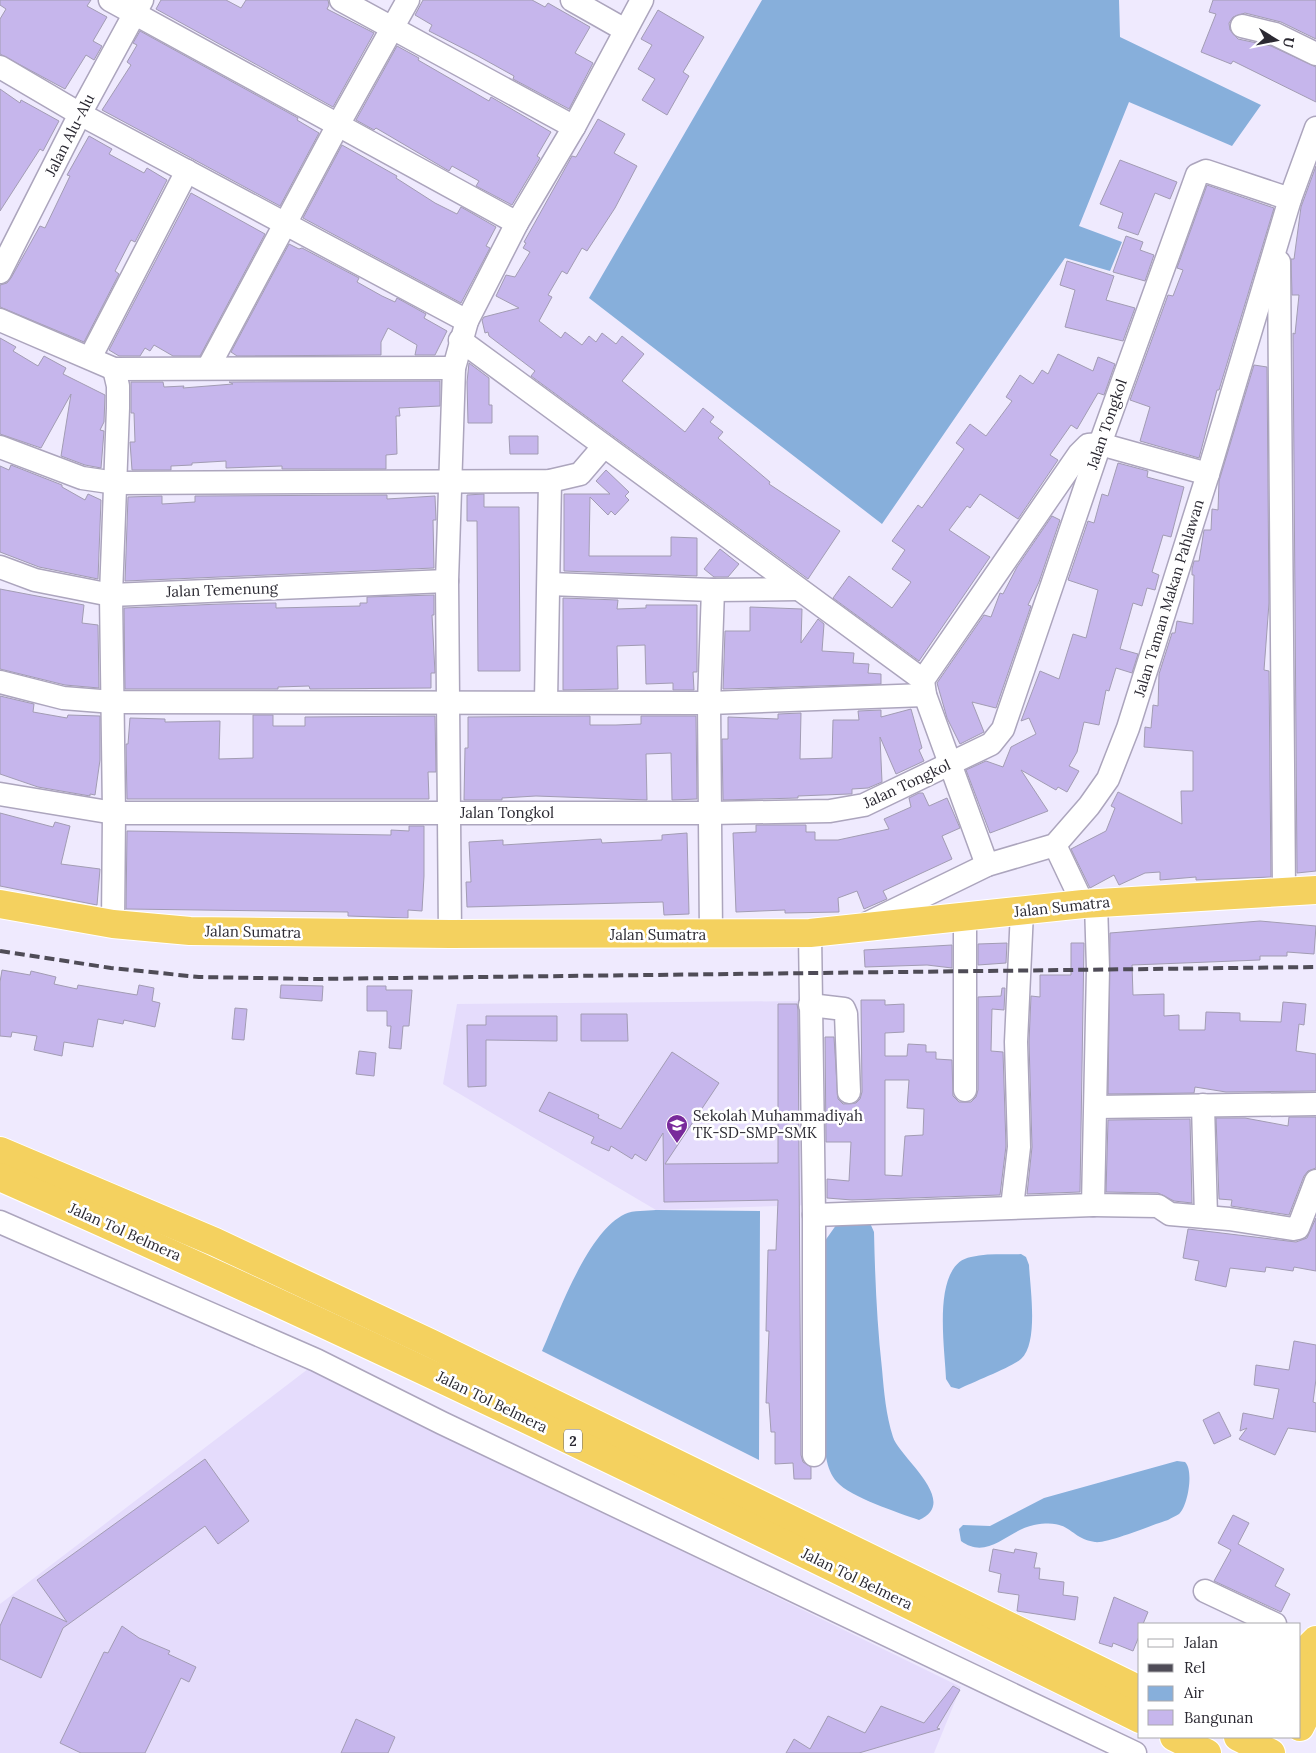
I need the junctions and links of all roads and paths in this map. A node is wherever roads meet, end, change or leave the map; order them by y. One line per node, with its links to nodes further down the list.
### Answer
1 (110, 0): 6 (street)
2 (340, 0): 8 (street)
3 (408, 0): 8 (street)
4 (572, 0): 9 (street)
5 (642, 0): 9 (street)
6 (138, 7): 12 (street, Jalan Alu-Alu); 13 (street)
7 (1242, 26): 10 (street)
8 (393, 28): 13 (street); 14 (street)
9 (625, 30): 14 (street)
10 (1316, 54)
11 (0, 67): 12 (street)
12 (80, 114): 16 (street); 21 (street, Jalan Alu-Alu)
13 (338, 124): 18 (street); 19 (street)
14 (574, 127): 18 (street)
15 (1316, 128): 17 (street, Jalan Taman Makan Pahlawan)
16 (187, 171): 19 (street); 24 (street)
17 (1290, 199): 20 (street, Jalan Taman Makan Pahlawan); 28 (street, Jalan Tongkol)
18 (517, 223): 23 (street)
19 (285, 225): 23 (street); 25 (street)
20 (1278, 241): 31 (street, Jalan Taman Makan Pahlawan); 55 (street)
21 (0, 272)
22 (0, 320): 24 (street)
23 (464, 330): 26 (street); 29 (street)
24 (90, 358): 27 (street)
25 (208, 368): 26 (street); 27 (street)
26 (454, 368): 32 (street)
27 (114, 369): 34 (street)
28 (1100, 444): 31 (street); 42 (street); 47 (street, Jalan Tongkol)
29 (604, 446): 33 (street); 39 (street)
30 (0, 447): 34 (street)
31 (1208, 474): 52 (street, Jalan Taman Makan Pahlawan)
32 (449, 481): 33 (street); 34 (street); 36 (street)
33 (550, 481): 37 (street)
34 (116, 483): 40 (street)
35 (0, 567): 40 (street, Jalan Temenung)
36 (448, 582): 40 (street, Jalan Temenung); 43 (street)
37 (549, 584): 38 (street); 44 (street)
38 (713, 590): 39 (street); 46 (street)
39 (798, 590): 42 (street)
40 (111, 595): 45 (street)
41 (0, 682): 45 (street)
42 (924, 688): 46 (street); 47 (street)
43 (449, 701): 44 (street); 45 (street); 50 (street)
44 (546, 701): 46 (street)
45 (113, 702): 49 (street)
46 (710, 703): 51 (street)
47 (950, 764): 51 (street, Jalan Tongkol); 53 (street)
48 (0, 794): 49 (street, Jalan Tongkol)
49 (114, 812): 50 (street, Jalan Tongkol); 60 (street)
50 (448, 813): 51 (street, Jalan Tongkol); 63 (street)
51 (710, 813): 64 (street)
52 (1055, 845): 53 (street); 57 (street)
53 (987, 865): 61 (street)
54 (1316, 890): 55 (highway, Jalan Sumatra)
55 (1284, 891): 57 (highway, Jalan Sumatra)
56 (0, 904): 60 (highway, Jalan Sumatra)
57 (1090, 904): 58 (highway, Jalan Sumatra); 70 (street)
58 (1022, 911): 59 (highway, Jalan Sumatra); 75 (street)
59 (965, 918): 61 (highway, Jalan Sumatra); 66 (street)
60 (112, 924): 63 (highway, Jalan Sumatra)
61 (856, 929): 62 (highway, Jalan Sumatra)
62 (810, 933): 64 (highway, Jalan Sumatra); 65 (street)
63 (450, 934): 64 (highway, Jalan Sumatra)
64 (711, 935)
65 (810, 1005): 67 (street); 76 (street)
66 (965, 1090)
67 (849, 1092)
68 (1316, 1104): 69 (street)
69 (1203, 1105): 70 (street); 77 (street)
70 (1096, 1107): 74 (street)
71 (0, 1151): 83 (highway, Jalan Tol Belmera / 2)
72 (0, 1178): 88 (highway, Jalan Tol Belmera / 2)
73 (1316, 1182): 77 (street)
74 (1093, 1205): 75 (street); 77 (street)
75 (1012, 1207): 76 (street)
76 (814, 1215): 79 (street)
77 (1206, 1217)
78 (0, 1222): 94 (street)
79 (814, 1455)
80 (1205, 1591): 81 (street)
81 (1273, 1623)
82 (1309, 1648): 86 (highway)
83 (1060, 1651): 84 (highway); 85 (highway, Jalan Tol Belmera / 2)
84 (1138, 1679)
85 (1138, 1689)
86 (1301, 1691)
87 (1316, 1696): 89 (highway)
88 (1138, 1719)
89 (1301, 1725)
90 (1176, 1738): 95 (highway)
91 (1240, 1738): 96 (highway)
92 (1278, 1738): 96 (highway)
93 (1294, 1738): 97 (highway)
94 (1134, 1753)
95 (1207, 1753)
96 (1271, 1753)
97 (1286, 1753)

